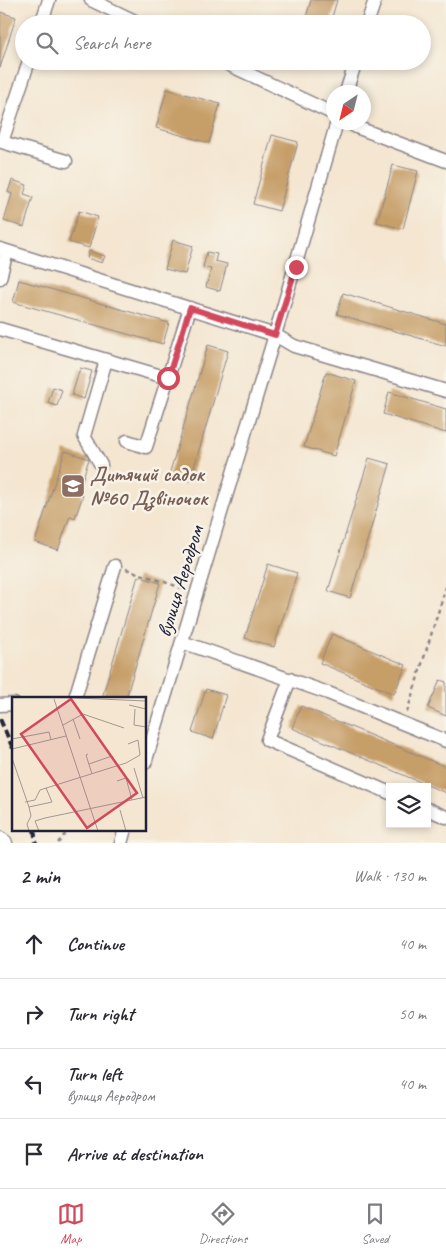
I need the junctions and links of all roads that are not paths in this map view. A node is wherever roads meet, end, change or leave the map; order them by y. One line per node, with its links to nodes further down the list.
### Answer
1 (49, 0): 4 (street)
2 (91, 0): 5 (street)
3 (375, 0): 6 (street)
4 (44, 15)
5 (123, 15)
6 (371, 15)
7 (26, 70): 14 (street)
8 (240, 70): 11 (street)
9 (353, 70): 10 (street)
10 (348, 85)
11 (326, 110)
12 (334, 130): 20 (street, вулиця Аеродром)
13 (361, 130): 15 (street)
14 (66, 161)
15 (446, 161)
16 (4, 250): 17 (street); 18 (street)
17 (0, 278)
18 (190, 308): 20 (street); 22 (street)
19 (0, 329): 21 (street)
20 (275, 335): 23 (street); 27 (street, вулиця Аеродром)
21 (106, 360): 22 (street); 25 (street)
22 (168, 378): 24 (street)
23 (446, 391)
24 (127, 441)
25 (101, 465)
26 (115, 566): 29 (street)
27 (182, 642): 28 (street); 30 (street, вулиця Аеродром)
28 (290, 679): 31 (street); 33 (street)
29 (75, 697)
30 (151, 725): 32 (street, вулиця Аеродром)
31 (446, 741)
32 (146, 757)
33 (386, 791)
34 (431, 811): 35 (street)
35 (446, 817)
36 (125, 830): 39 (street)
37 (0, 840): 38 (main road)
38 (4, 843)
39 (121, 843)

